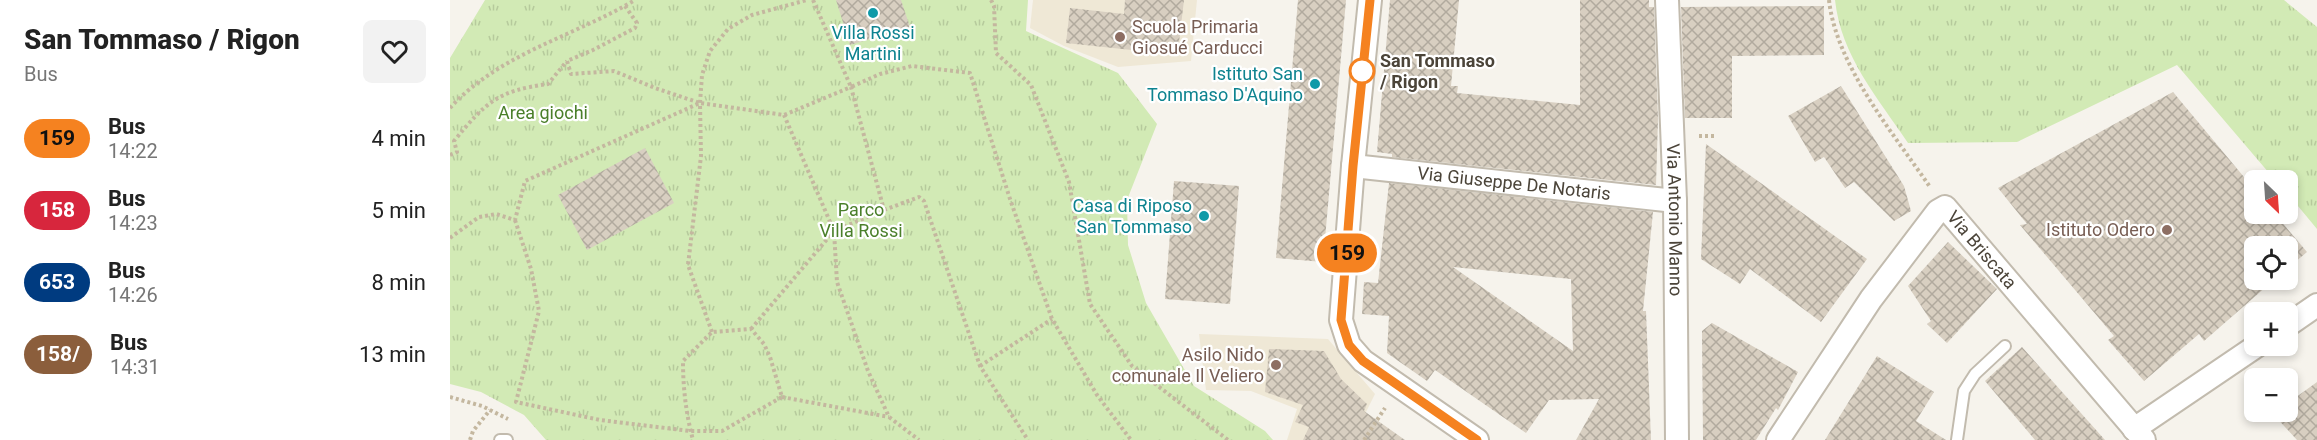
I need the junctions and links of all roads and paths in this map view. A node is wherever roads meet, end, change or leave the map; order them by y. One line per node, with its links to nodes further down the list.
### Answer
1 (635, 0): 8 (path)
2 (807, 0): 11 (path)
3 (813, 0): 10 (path)
4 (991, 0): 45 (path)
5 (1370, 0): 15 (street)
6 (1667, 0): 16 (street, Via Antonio Manno)
7 (1829, 0): 17 (path)
8 (625, 6): 9 (path); 12 (path)
9 (567, 61): 11 (path); 14 (path)
10 (850, 87): 13 (path); 18 (path); 24 (path)
11 (700, 103): 13 (path); 19 (path); 26 (path)
12 (450, 108)
13 (784, 115): 20 (path)
14 (450, 155)
15 (1353, 166): 16 (street, Via Giuseppe De Notaris); 30 (street)
16 (1675, 201): 48 (street, Via Antonio Manno)
17 (1945, 207): 37 (street, Via Briscata); 49 (street, Via Briscata)
18 (884, 210): 20 (path); 29 (path)
19 (515, 220): 21 (path); 36 (path)
20 (834, 231): 25 (path); 34 (path)
21 (450, 238)
22 (2317, 305): 23 (street)
23 (2298, 318)
24 (1052, 319): 29 (path); 44 (path)
25 (750, 330): 26 (path); 32 (path)
26 (712, 332): 36 (path)
27 (2005, 346): 50 (lane)
28 (2244, 356): 37 (street, Via Briscata)
29 (980, 366): 43 (path)
30 (1398, 387): 46 (path); 47 (street)
31 (450, 397): 33 (path)
32 (782, 397): 34 (path); 36 (path)
33 (490, 410): 35 (path); 38 (path)
34 (890, 417): 42 (path)
35 (516, 423)
36 (690, 431): 41 (path)
37 (2139, 435)
38 (470, 440)
39 (500, 440): 40 (lane)
40 (507, 440)
41 (693, 440)
42 (918, 440)
43 (1028, 440)
44 (1131, 440)
45 (1228, 440)
46 (1364, 440)
47 (1477, 440)
48 (1677, 440)
49 (1778, 440)
50 (1957, 440)

